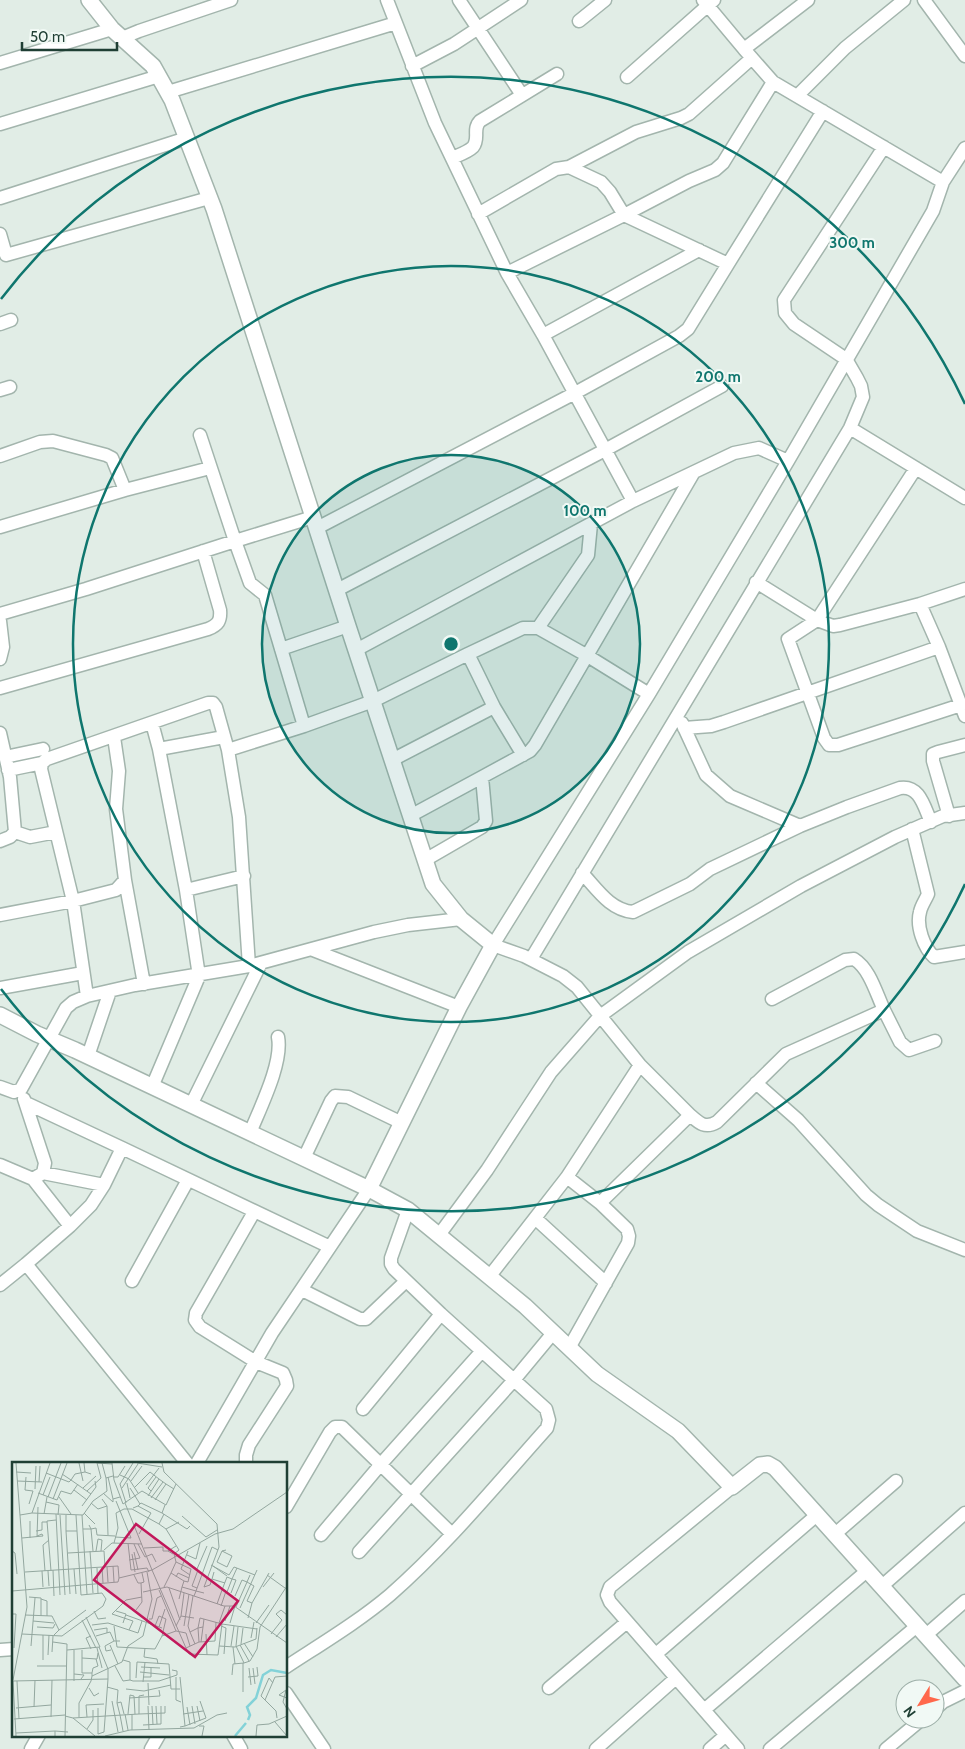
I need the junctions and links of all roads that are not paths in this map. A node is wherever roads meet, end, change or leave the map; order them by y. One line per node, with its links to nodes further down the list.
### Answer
1 (89, 0): 14 (street)
2 (231, 0): 14 (street)
3 (387, 0): 12 (street)
4 (459, 0): 13 (street)
5 (521, 0): 13 (street)
6 (605, 0): 11 (street)
7 (808, 0): 15 (street)
8 (904, 0): 25 (street)
9 (924, 0): 16 (street)
10 (708, 2): 15 (street); 21 (street)
11 (579, 21)
12 (396, 23): 18 (street); 23 (street)
13 (479, 28): 18 (street); 24 (street)
14 (117, 34): 17 (street); 20 (street)
15 (748, 54): 22 (street); 32 (street)
16 (965, 56)
17 (0, 63)
18 (412, 66): 31 (street)
19 (557, 74): 24 (street)
20 (159, 76): 23 (street); 27 (street)
21 (627, 77)
22 (773, 82): 25 (street); 37 (street)
23 (168, 92): 28 (street)
24 (522, 95): 31 (street)
25 (797, 96): 26 (street)
26 (823, 111): 29 (street); 41 (street)
27 (0, 124)
28 (187, 138): 34 (street); 35 (street)
29 (884, 147): 33 (street); 44 (street)
30 (965, 148): 33 (street)
31 (452, 158): 36 (street)
32 (569, 167): 36 (street); 37 (street)
33 (943, 182): 44 (street)
34 (0, 198)
35 (210, 198): 40 (street); 58 (street)
36 (478, 214): 42 (street)
37 (624, 216): 39 (street); 42 (street)
38 (0, 234): 40 (street)
39 (699, 250): 41 (street); 43 (street)
40 (3, 256)
41 (728, 264): 46 (street)
42 (507, 273): 43 (street)
43 (543, 335): 46 (street)
44 (846, 359): 47 (street); 51 (street)
45 (722, 386): 49 (street)
46 (575, 393): 49 (street); 58 (street)
47 (850, 428): 53 (street); 63 (street)
48 (200, 435): 52 (street)
49 (605, 450): 57 (street); 65 (street)
50 (0, 456): 55 (street)
51 (788, 461): 54 (street); 79 (street)
52 (210, 468): 55 (street); 61 (street)
53 (916, 468): 56 (street); 68 (street)
54 (694, 472): 57 (street); 76 (street)
55 (125, 490): 60 (street)
56 (965, 498)
57 (633, 501): 59 (street)
58 (315, 522): 61 (street); 65 (street)
59 (591, 524): 71 (street); 74 (street)
60 (0, 527)
61 (235, 541): 62 (street); 73 (street)
62 (203, 551): 67 (street); 78 (street)
63 (756, 582): 68 (street); 84 (street)
64 (965, 589): 66 (street)
65 (337, 590): 70 (street)
66 (920, 604): 68 (street); 72 (street)
67 (0, 614)
68 (817, 620): 80 (street)
69 (0, 622): 77 (street)
70 (348, 626): 73 (street); 74 (street)
71 (538, 628): 75 (street); 76 (street)
72 (940, 647): 80 (street); 83 (street)
73 (281, 649): 86 (street)
74 (356, 650): 81 (street)
75 (468, 654): 81 (street); 82 (street)
76 (586, 656): 79 (street); 95 (street)
77 (0, 658)
78 (0, 688)
79 (648, 694): 118 (street)
80 (808, 694): 83 (street); 87 (street)
81 (372, 701): 86 (street); 97 (street)
82 (494, 707): 95 (street); 97 (street)
83 (963, 710)
84 (678, 714): 87 (street); 111 (street)
85 (152, 723): 89 (street); 90 (street); 93 (street)
86 (304, 726): 94 (street)
87 (684, 728): 105 (street)
88 (0, 733): 96 (street)
89 (114, 737): 98 (street); 113 (street)
90 (224, 737): 93 (street); 94 (street)
91 (965, 745): 103 (street)
92 (43, 749): 96 (street)
93 (159, 749): 114 (street)
94 (228, 750): 112 (street)
95 (523, 755): 100 (street)
96 (5, 757): 99 (street)
97 (392, 760): 102 (street)
98 (42, 764): 99 (street); 108 (street)
99 (6, 775): 107 (street)
100 (482, 777): 102 (street); 110 (street)
101 (965, 813): 103 (street)
102 (410, 816): 110 (street)
103 (949, 816): 104 (street)
104 (931, 822): 105 (street); 106 (street)
105 (800, 826): 111 (street)
106 (912, 829): 120 (street); 133 (street)
107 (15, 832): 108 (street); 109 (street)
108 (56, 832): 115 (street)
109 (0, 841)
110 (425, 860): 117 (street)
111 (582, 873): 121 (street)
112 (244, 876): 114 (street); 122 (street)
113 (125, 880): 115 (street); 125 (street)
114 (186, 890): 124 (street)
115 (72, 901): 116 (street); 123 (street)
116 (0, 915)
117 (461, 919): 118 (street); 119 (street)
118 (493, 945): 121 (street); 130 (street)
119 (313, 950): 122 (street); 130 (street)
120 (965, 952)
121 (527, 957): 133 (street)
122 (255, 965): 124 (street); 144 (street)
123 (82, 973): 126 (street); 128 (street)
124 (199, 976): 125 (street); 141 (street)
125 (144, 984): 127 (street)
126 (0, 988)
127 (110, 991): 128 (street); 137 (street)
128 (87, 996): 135 (street)
129 (772, 999): 131 (street)
130 (459, 1007): 146 (street)
131 (884, 1010): 136 (street); 139 (street)
132 (0, 1015): 135 (street)
133 (600, 1016): 138 (street); 161 (street)
134 (278, 1037): 147 (street)
135 (49, 1039): 137 (street); 142 (street)
136 (935, 1040)
137 (88, 1056): 141 (street)
138 (640, 1065): 145 (street); 152 (street)
139 (756, 1083): 145 (street); 163 (street)
140 (0, 1087): 142 (street)
141 (152, 1087): 144 (street)
142 (21, 1090): 143 (street)
143 (26, 1103): 148 (street); 151 (street)
144 (191, 1105): 147 (street)
145 (690, 1115): 156 (street)
146 (402, 1123): 149 (street); 155 (street)
147 (250, 1133): 149 (street)
148 (122, 1148): 153 (street); 154 (street)
149 (304, 1158): 155 (street)
150 (0, 1165): 151 (street)
151 (38, 1176): 154 (street); 160 (street)
152 (567, 1177): 156 (street); 159 (street)
153 (188, 1180): 158 (street); 166 (street)
154 (104, 1185): 160 (street)
155 (369, 1189): 157 (street); 162 (street)
156 (600, 1203): 168 (street)
157 (408, 1210): 161 (street); 167 (street)
158 (254, 1212): 162 (street); 175 (street)
159 (535, 1218): 165 (street); 168 (street)
160 (70, 1226): 164 (street)
161 (439, 1235): 165 (street)
162 (330, 1247): 170 (street)
163 (965, 1250)
164 (26, 1264): 169 (street); 178 (street)
165 (489, 1277): 172 (street)
166 (132, 1281)
167 (406, 1281): 170 (street); 171 (street)
168 (606, 1283): 173 (street)
169 (0, 1285)
170 (302, 1290): 175 (street)
171 (441, 1314): 174 (street); 177 (street)
172 (553, 1333): 173 (street); 176 (street)
173 (569, 1348): 183 (street)
174 (482, 1351): 176 (street); 181 (street)
175 (256, 1362): 179 (street); 180 (street)
176 (514, 1380): 184 (street); 189 (street)
177 (363, 1409)
178 (186, 1462)
179 (198, 1462)
180 (246, 1462)
181 (381, 1464): 184 (street); 185 (street); 188 (street)
182 (896, 1481): 190 (street)
183 (732, 1487): 187 (street); 195 (street)
184 (411, 1493): 189 (street); 191 (street)
185 (288, 1504)
186 (965, 1513): 193 (street)
187 (818, 1514): 190 (street); 197 (street)
188 (321, 1534)
189 (452, 1534): 198 (street)
190 (836, 1534): 192 (street)
191 (359, 1552)
192 (868, 1570): 193 (street); 205 (street)
193 (882, 1586): 196 (street)
194 (965, 1601): 196 (street)
195 (627, 1622): 197 (street); 201 (street)
196 (921, 1630): 200 (street); 218 (street)
197 (656, 1654): 199 (street)
198 (288, 1666)
199 (676, 1678): 205 (street); 215 (street)
200 (965, 1679)
201 (549, 1688)
202 (965, 1691): 204 (street)
203 (288, 1696): 214 (street)
204 (945, 1701)
205 (704, 1710): 207 (street)
206 (910, 1729): 219 (street)
207 (726, 1735): 216 (street); 217 (street)
208 (38, 1736): 211 (street)
209 (158, 1736): 212 (street)
210 (234, 1736): 213 (street)
211 (31, 1749)
212 (151, 1749)
213 (242, 1749)
214 (324, 1749)
215 (596, 1749)
216 (710, 1749)
217 (738, 1749)
218 (770, 1749)
219 (886, 1749)

